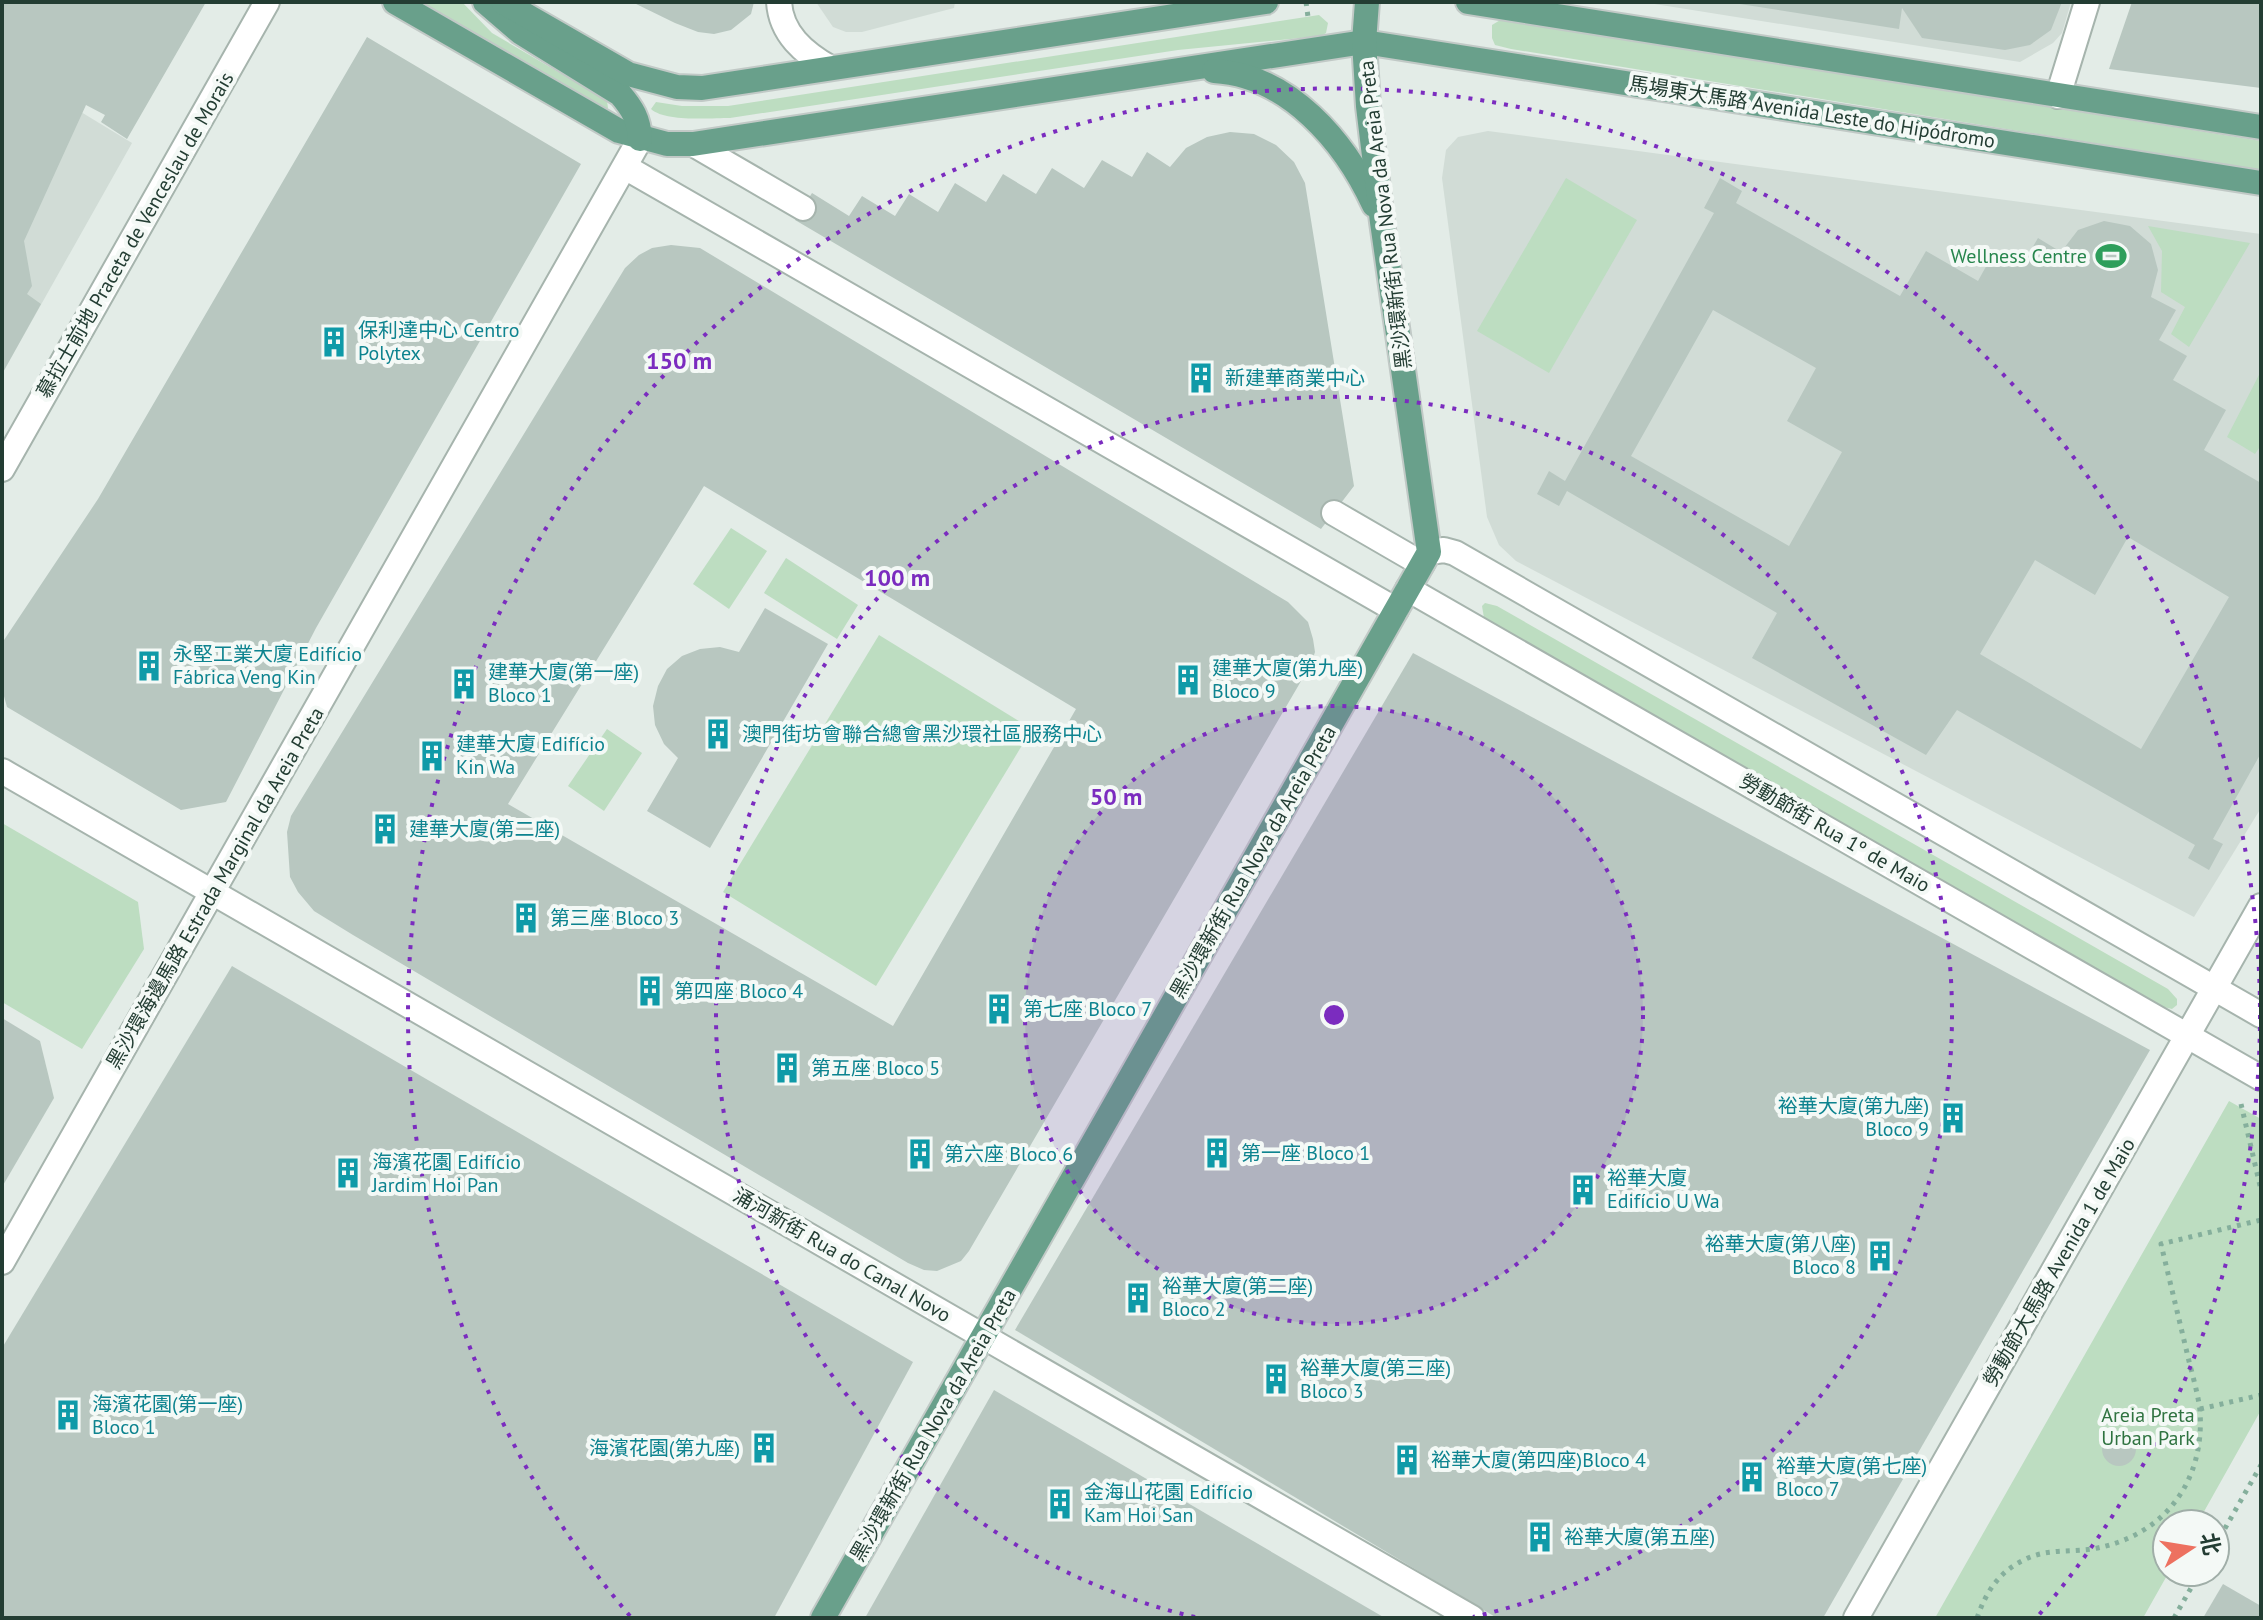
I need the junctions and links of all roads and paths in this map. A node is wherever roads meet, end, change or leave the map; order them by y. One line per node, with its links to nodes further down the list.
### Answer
1 (267, 2): 21 (street, 慕拉士前地 Praceta de Venceslau de Morais)
2 (395, 2): 15 (main road)
3 (485, 2): 15 (main road)
4 (503, 2): 11 (main road)
5 (779, 2): 11 (street)
6 (1266, 2): 11 (main road)
7 (1367, 2): 10 (main road, 黑沙環新街 Rua Nova da Areia Preta)
8 (1468, 2): 13 (main road)
9 (2087, 2): 13 (street)
10 (1364, 42): 12 (main road, 馬場東大馬路 Avenida Leste do Hipódromo); 18 (main road, 馬場東大馬路 Avenida Leste do Hipódromo); 20 (main road, 黑沙環新街 Rua Nova da Areia Preta)
11 (830, 68)
12 (1181, 70): 16 (main road); 20 (main road)
13 (2058, 96): 14 (main road)
14 (2261, 127)
15 (640, 139): 16 (main road); 17 (street, 黑沙環海邊馬路 Estrada Marginal da Areia Preta)
16 (693, 144): 19 (street)
17 (625, 167): 24 (street, 勞動節街 Rua 1º de Maio); 26 (street, 黑沙環海邊馬路 Estrada Marginal da Areia Preta)
18 (2261, 183)
19 (803, 208)
20 (1382, 222): 23 (main road, 黑沙環新街 Rua Nova da Areia Preta)
21 (2, 469)
22 (1334, 513): 23 (street)
23 (1426, 558): 24 (main road, 黑沙環新街 Rua Nova da Areia Preta); 28 (street)
24 (1402, 600): 30 (street, 勞動節街 Rua 1º de Maio); 36 (main road, 黑沙環新街 Rua Nova da Areia Preta)
25 (2, 771): 26 (street, 涌河新街 Rua do Canal Novo)
26 (213, 892): 35 (street, 黑沙環海邊馬路 Estrada Marginal da Areia Preta); 36 (street, 涌河新街 Rua do Canal Novo)
27 (2261, 906): 28 (street, 勞動節大馬路 Avenida 1 de Maio)
28 (2214, 988): 29 (street); 30 (street, 勞動節大馬路 Avenida 1 de Maio)
29 (2261, 1015)
30 (2188, 1036): 31 (street, 勞動節街 Rua 1º de Maio); 44 (street, 勞動節大馬路 Avenida 1 de Maio)
31 (2261, 1078)
32 (2240, 1099): 33 (path)
33 (2261, 1190)
34 (2261, 1220): 38 (path)
35 (2, 1262)
36 (983, 1337): 42 (main road, 黑沙環新街 Rua Nova da Areia Preta); 43 (street, 涌河新街 Rua do Canal Novo)
37 (2261, 1395): 38 (path)
38 (2200, 1409): 45 (path)
39 (2261, 1465): 40 (path)
40 (2231, 1518)
41 (2191, 1588): 46 (path)
42 (823, 1618)
43 (1472, 1618)
44 (1856, 1618)
45 (1977, 1618)
46 (2174, 1618)

